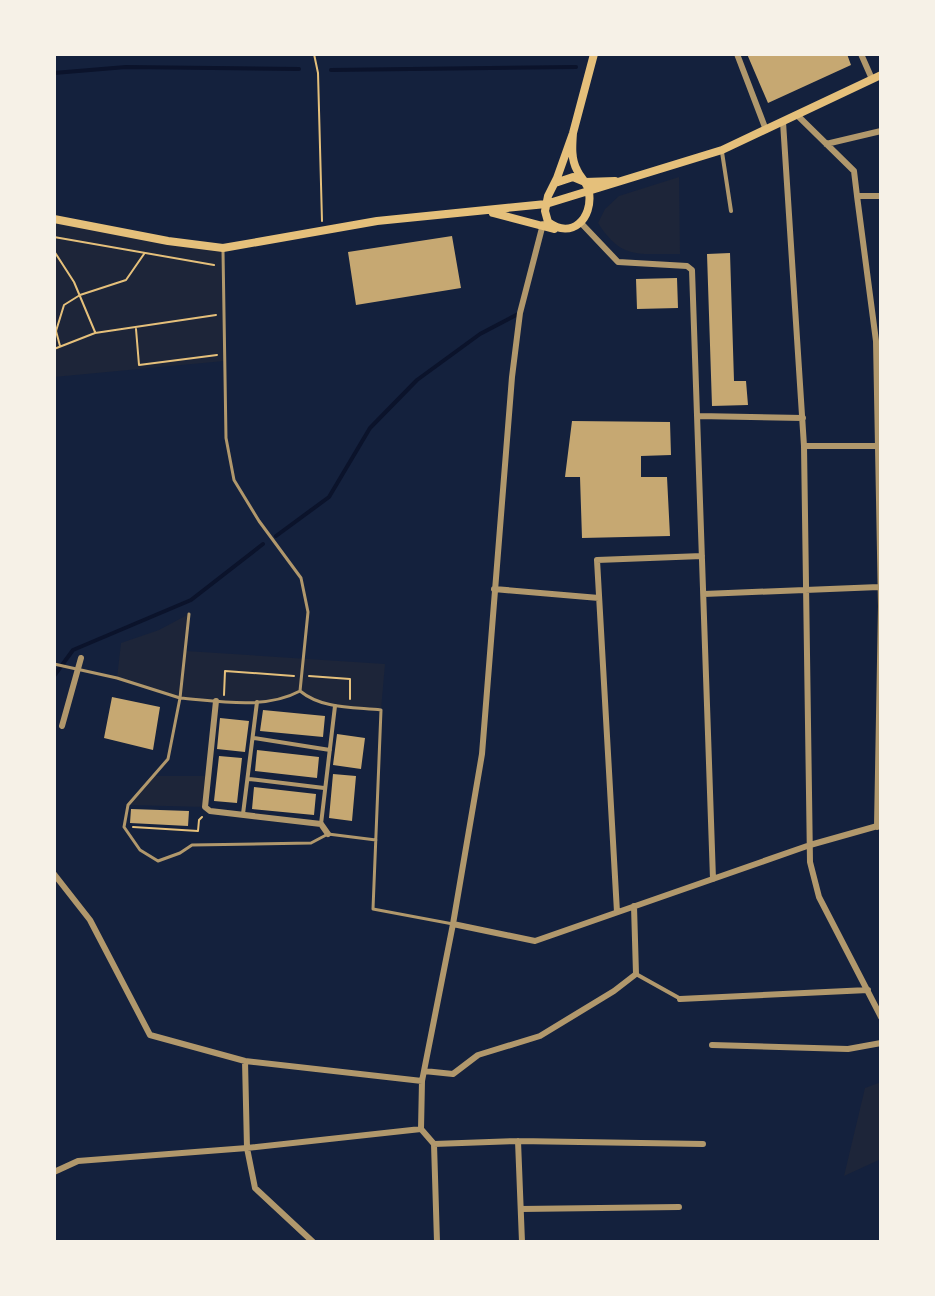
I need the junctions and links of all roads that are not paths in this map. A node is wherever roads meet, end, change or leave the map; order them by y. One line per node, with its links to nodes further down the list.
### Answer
1 (594, 54): 9 (main road)
2 (737, 54): 7 (street)
3 (861, 54): 4 (street)
4 (877, 77): 5 (main road)
5 (797, 115): 6 (main road); 10 (street)
6 (783, 122): 7 (main road); 30 (street)
7 (766, 130): 11 (main road)
8 (881, 131): 10 (street)
9 (573, 133): 13 (main road); 14 (main road)
10 (826, 144): 16 (street)
11 (722, 150): 12 (main road); 20 (street)
12 (637, 177): 13 (main road); 15 (main road)
13 (585, 182): 14 (main road); 15 (main road)
14 (555, 184): 18 (main road)
15 (590, 193): 18 (main road); 22 (main road)
16 (857, 196): 17 (street); 27 (street)
17 (881, 196)
18 (546, 208): 19 (main road); 23 (street); 24 (main road)
19 (485, 211): 23 (main road); 26 (main road)
20 (731, 211)
21 (54, 219): 26 (main road)
22 (581, 223): 24 (main road); 29 (street)
23 (543, 226): 24 (main road); 25 (street)
24 (560, 229): 25 (street)
25 (539, 245): 35 (street)
26 (223, 248): 43 (lane)
27 (871, 294): 28 (street); 32 (street)
28 (881, 297)
29 (698, 416): 30 (street); 33 (street)
30 (803, 418): 31 (street)
31 (804, 446): 32 (street); 36 (street)
32 (880, 446): 34 (street)
33 (702, 556): 37 (street); 38 (street)
34 (879, 587): 36 (street); 55 (street)
35 (494, 589): 38 (street); 63 (street)
36 (807, 590): 37 (street); 58 (street)
37 (704, 594): 60 (street)
38 (599, 598): 62 (street)
39 (189, 614): 44 (lane)
40 (81, 658): 42 (street)
41 (54, 664): 42 (lane)
42 (78, 671): 44 (lane); 48 (street)
43 (300, 691): 46 (lane); 47 (lane)
44 (180, 698): 45 (lane); 56 (lane)
45 (220, 701): 46 (lane); 53 (street)
46 (257, 702): 49 (street)
47 (335, 706): 50 (street); 57 (lane)
48 (62, 726)
49 (254, 738): 50 (street); 51 (street)
50 (330, 750): 52 (street)
51 (249, 779): 52 (street); 53 (street)
52 (324, 788): 54 (street)
53 (243, 814): 54 (street)
54 (321, 824): 56 (street)
55 (879, 826): 58 (street)
56 (328, 834): 57 (lane)
57 (376, 840): 63 (lane)
58 (810, 845): 60 (street); 65 (street)
59 (54, 874): 70 (street)
60 (713, 879): 61 (street)
61 (634, 906): 62 (street); 64 (street)
62 (617, 912): 63 (street)
63 (453, 924): 71 (street)
64 (636, 974): 66 (street); 71 (street)
65 (868, 990): 66 (street); 67 (street)
66 (680, 999)
67 (881, 1017)
68 (881, 1043): 69 (street)
69 (712, 1045)
70 (245, 1061): 72 (street); 77 (street)
71 (424, 1071): 72 (street)
72 (422, 1081): 73 (street)
73 (421, 1129): 75 (street); 77 (street)
74 (518, 1141): 75 (street); 76 (street); 80 (street)
75 (434, 1144): 82 (street)
76 (703, 1144)
77 (247, 1148): 78 (street); 81 (street)
78 (54, 1172)
79 (679, 1207): 80 (street)
80 (521, 1209): 83 (street)
81 (313, 1242)
82 (437, 1242)
83 (522, 1242)

